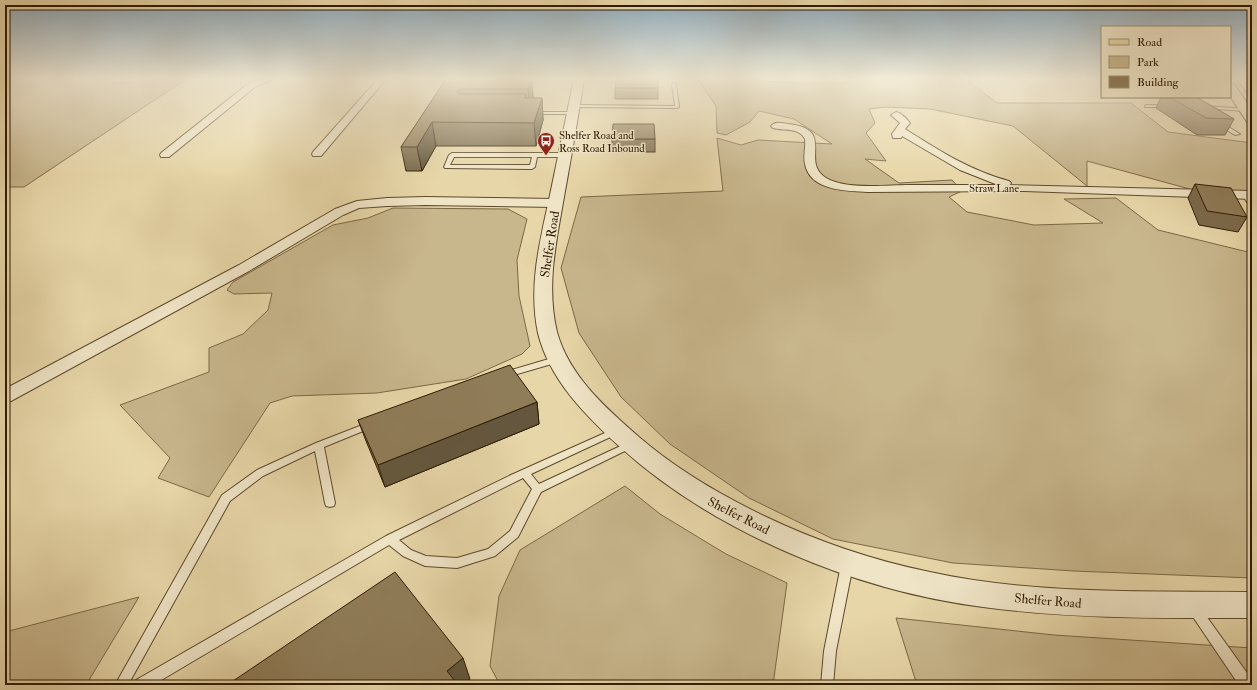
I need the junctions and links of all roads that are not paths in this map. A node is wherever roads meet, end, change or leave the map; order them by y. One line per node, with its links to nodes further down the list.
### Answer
1 (219, 111): 13 (street)
2 (354, 111): 12 (street)
3 (555, 111): 6 (lane)
4 (574, 111): 15 (street, Shelfer Road)
5 (1231, 111): 7 (lane)
6 (526, 113)
7 (1249, 114)
8 (896, 115): 16 (street)
9 (1216, 122): 11 (lane)
10 (776, 126): 16 (street, Straw Lane)
11 (1237, 134)
12 (317, 154)
13 (165, 155)
14 (535, 155): 14 (lane); 15 (lane)
15 (565, 155): 18 (street, Shelfer Road)
16 (1024, 188): 17 (street, Straw Lane)
17 (1248, 195): 19 (lane)
18 (556, 203): 20 (street, Shelfer Road); 22 (street)
19 (1252, 206)
20 (559, 359): 21 (lane); 24 (street, Shelfer Road)
21 (495, 378)
22 (5, 397)
23 (378, 422): 25 (lane)
24 (624, 438): 26 (lane); 27 (lane); 30 (street, Shelfer Road)
25 (319, 445): 28 (lane); 33 (lane)
26 (526, 473): 27 (lane); 29 (lane)
27 (537, 489): 29 (lane)
28 (330, 503)
29 (390, 539): 34 (lane)
30 (848, 562): 31 (street, Shelfer Road); 35 (lane)
31 (1191, 604): 32 (street, Shelfer Road); 36 (lane)
32 (1252, 605)
33 (121, 685)
34 (140, 685)
35 (827, 685)
36 (1247, 685)

